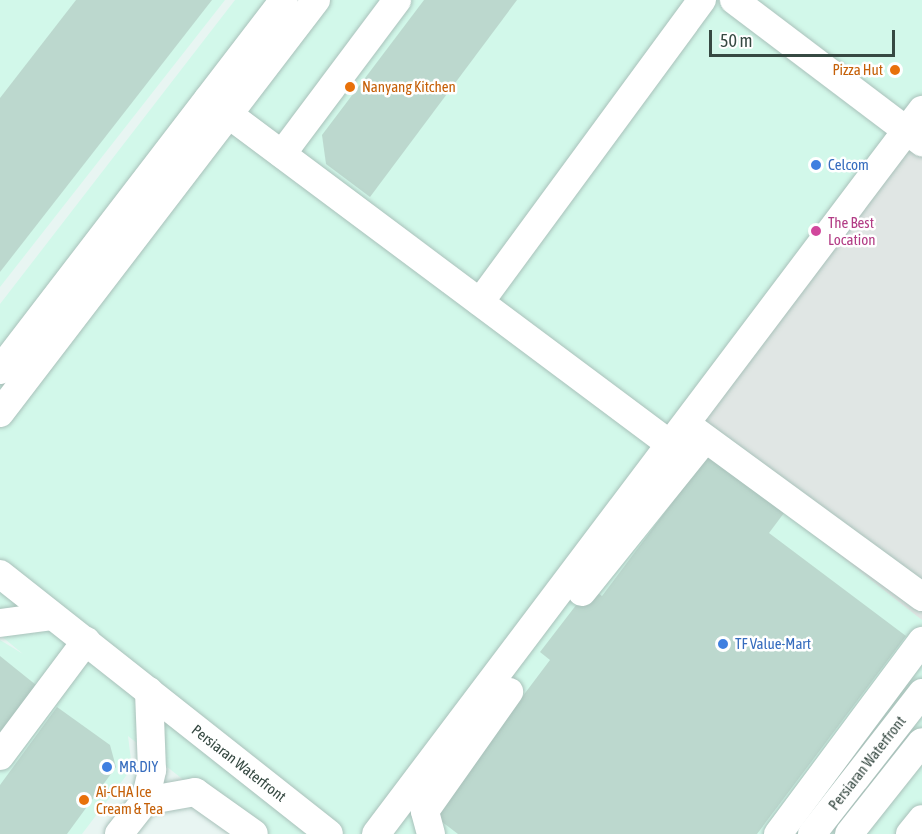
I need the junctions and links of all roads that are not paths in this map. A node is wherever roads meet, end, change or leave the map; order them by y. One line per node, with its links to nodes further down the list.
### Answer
1 (284, 0): 6 (street)
2 (316, 0): 6 (street)
3 (397, 0): 8 (street)
4 (702, 0): 9 (street)
5 (735, 0): 7 (street)
6 (219, 106): 8 (street); 10 (street); 11 (street)
7 (916, 127): 12 (street)
8 (282, 154): 9 (street)
9 (480, 302): 12 (street)
10 (0, 370)
11 (0, 413)
12 (685, 434): 14 (street); 20 (street); 20 (street)
13 (0, 574): 15 (street, Persiaran Waterfront)
14 (922, 597)
15 (52, 616): 16 (street); 17 (street, Persiaran Waterfront)
16 (0, 623)
17 (86, 641): 19 (street, Persiaran Waterfront); 23 (street)
18 (922, 641): 31 (street)
19 (149, 691): 24 (street); 28 (street, Persiaran Waterfront)
20 (496, 692): 29 (street); 30 (street)
21 (922, 693): 32 (street, Persiaran Waterfront)
22 (922, 742): 33 (street, Persiaran Waterfront)
23 (0, 756)
24 (145, 801): 26 (street); 27 (street)
25 (922, 819): 34 (street)
26 (120, 834)
27 (254, 834)
28 (329, 834)
29 (376, 834)
30 (431, 834)
31 (778, 834)
32 (812, 834)
33 (849, 834)
34 (910, 834)

